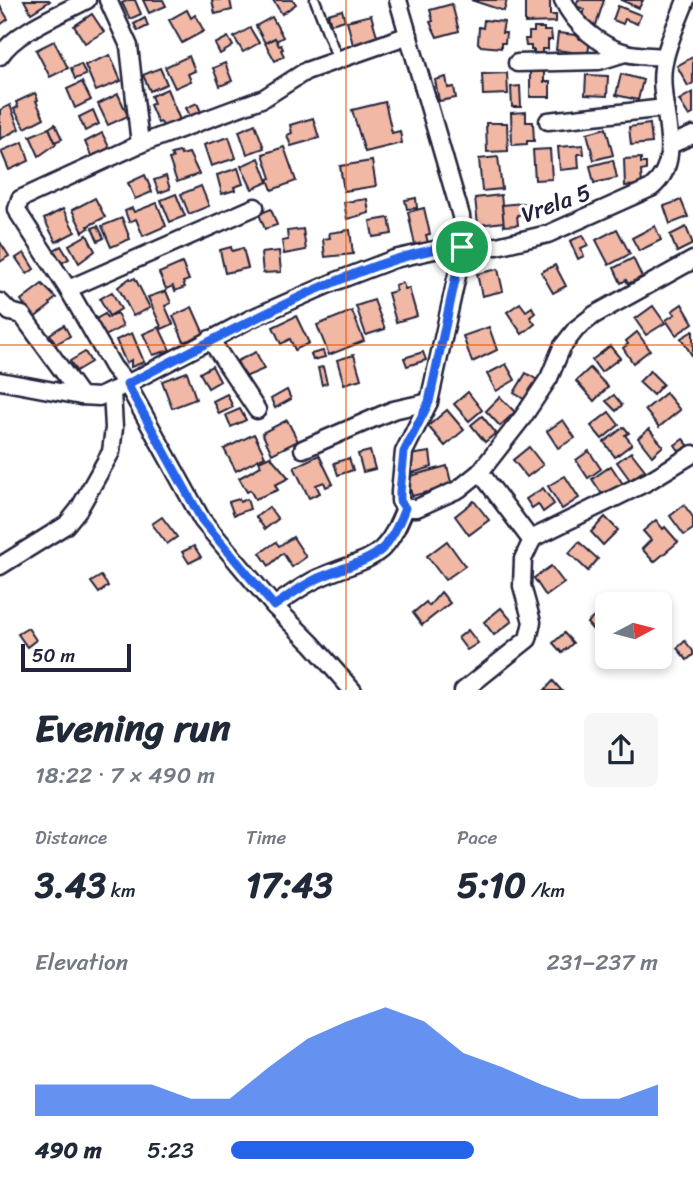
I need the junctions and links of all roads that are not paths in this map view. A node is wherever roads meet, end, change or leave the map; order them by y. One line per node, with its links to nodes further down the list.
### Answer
1 (88, 0): 9 (street)
2 (108, 0): 16 (street)
3 (315, 0): 11 (lane)
4 (398, 0): 7 (street)
5 (563, 0): 8 (street)
6 (686, 0): 10 (street, Vrela 5)
7 (409, 34): 11 (street); 19 (street)
8 (625, 53): 10 (street); 12 (street)
9 (0, 56)
10 (665, 57): 13 (street, Vrela 5)
11 (338, 60): 16 (street)
12 (517, 63)
13 (665, 108): 14 (street); 17 (street, Vrela 5)
14 (548, 121)
15 (693, 135): 17 (street)
16 (140, 144): 21 (street)
17 (670, 145): 19 (street, Vrela 5)
18 (255, 207): 21 (street)
19 (462, 247): 23 (street, Vrela 5); 27 (street)
20 (693, 260): 31 (street)
21 (68, 289): 25 (street)
22 (0, 302): 26 (street)
23 (211, 339): 25 (street, Vrela 5); 28 (street)
24 (0, 381): 26 (street, Vrela 5)
25 (124, 385): 26 (street, Vrela 5); 34 (street); 35 (street)
26 (81, 396)
27 (429, 402): 29 (street); 32 (street)
28 (257, 410)
29 (303, 449)
30 (693, 454): 33 (street)
31 (480, 471): 32 (street); 33 (street)
32 (405, 508): 35 (street)
33 (533, 538): 37 (street)
34 (0, 566)
35 (274, 606): 36 (street)
36 (352, 690)
37 (464, 690)

